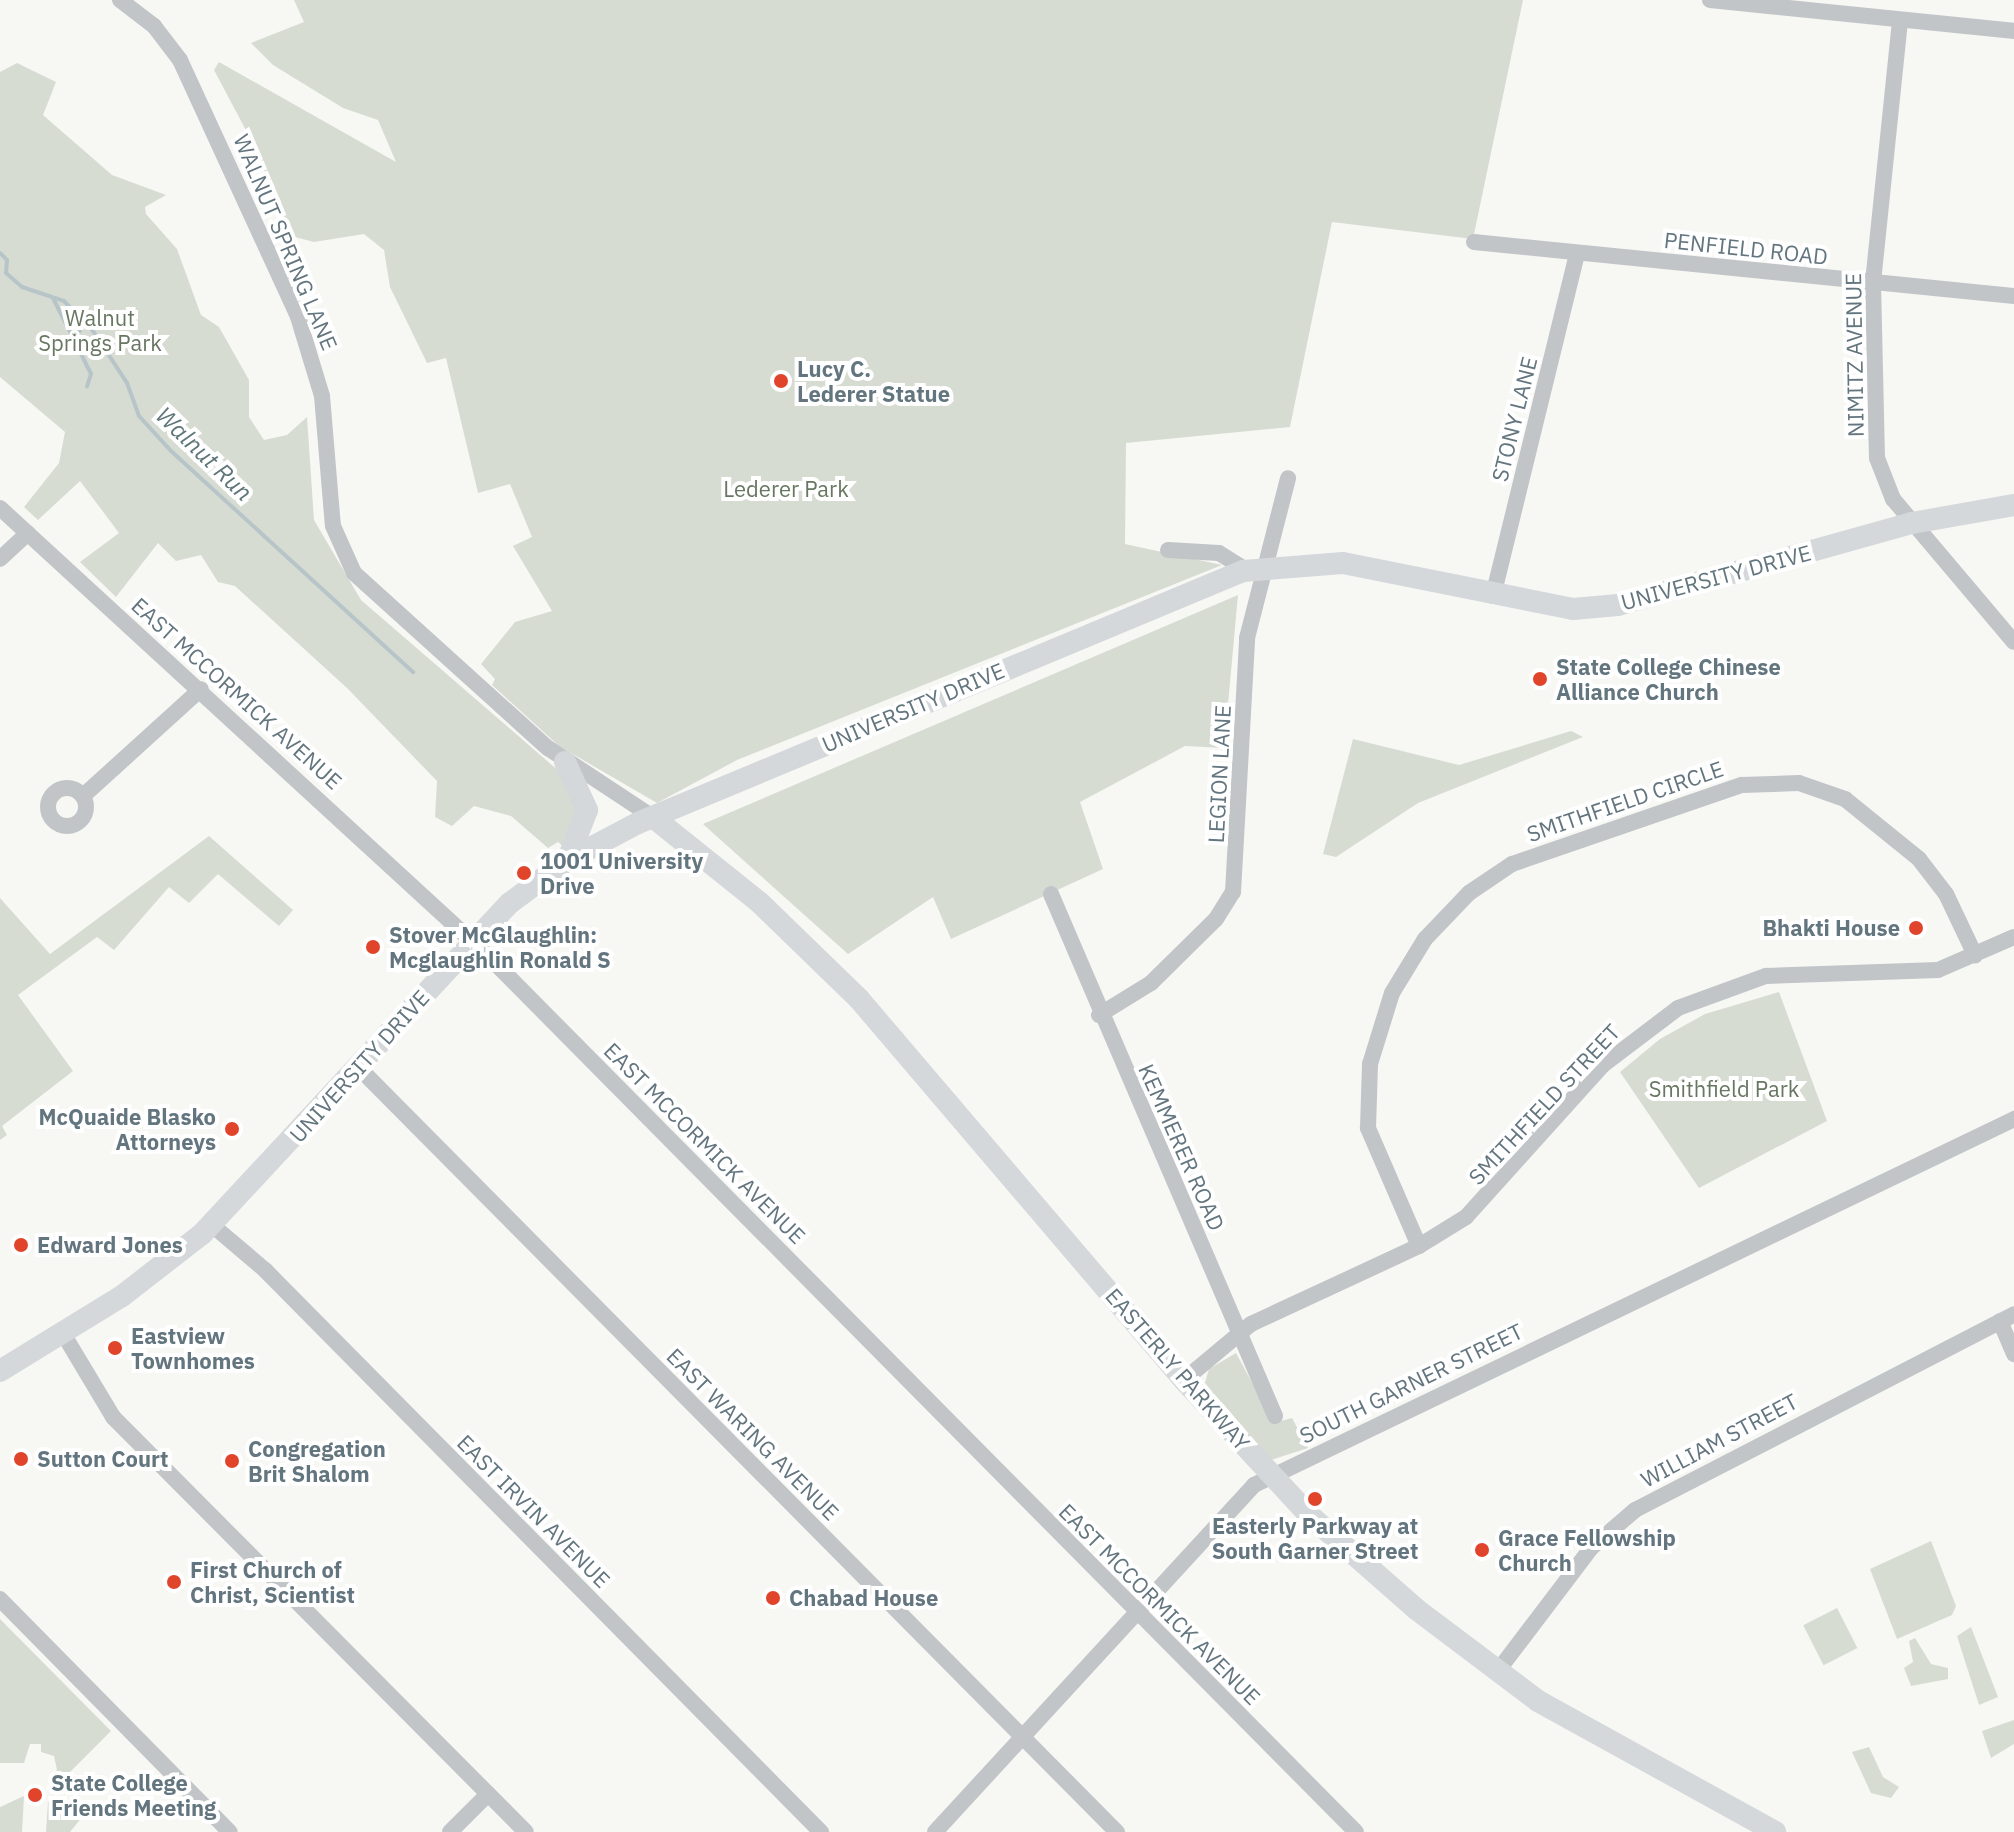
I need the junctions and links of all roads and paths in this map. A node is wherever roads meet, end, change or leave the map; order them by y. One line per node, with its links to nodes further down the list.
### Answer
1 (120, 0): 20 (street, WALNUT SPRING LANE)
2 (1710, 0): 3 (street)
3 (1900, 21): 4 (street); 7 (street, NIMITZ AVENUE)
4 (2014, 31)
5 (1474, 242): 6 (street, PENFIELD ROAD)
6 (1577, 253): 7 (street, PENFIELD ROAD); 17 (street, STONY LANE)
7 (1873, 283): 8 (street, PENFIELD ROAD); 12 (street, NIMITZ AVENUE)
8 (2014, 296)
9 (1288, 478): 16 (street, LEGION LANE)
10 (2014, 505): 12 (main road, UNIVERSITY DRIVE)
11 (0, 508): 13 (street, EAST MCCORMICK AVENUE)
12 (1912, 523): 17 (main road, UNIVERSITY DRIVE); 18 (street, NIMITZ AVENUE)
13 (28, 533): 15 (street); 19 (street, EAST MCCORMICK AVENUE)
14 (1168, 550): 16 (street)
15 (0, 559)
16 (1256, 568): 17 (main road, UNIVERSITY DRIVE); 22 (main road, UNIVERSITY DRIVE); 28 (street, LEGION LANE)
17 (1493, 596)
18 (2014, 642)
19 (201, 689): 21 (street); 26 (street, EAST MCCORMICK AVENUE)
20 (565, 762): 22 (street, WALNUT SPRING LANE); 23 (main road)
21 (83, 796)
22 (654, 818): 23 (main road, UNIVERSITY DRIVE); 38 (main road, EASTERLY PARKWAY)
23 (568, 860): 26 (main road, UNIVERSITY DRIVE)
24 (1051, 894): 28 (street, KEMMERER ROAD)
25 (2014, 937): 27 (street, SMITHFIELD STREET)
26 (472, 940): 29 (main road, UNIVERSITY DRIVE); 42 (street, EAST MCCORMICK AVENUE)
27 (1975, 955): 32 (street, SMITHFIELD STREET); 32 (street, SMITHFIELD CIRCLE)
28 (1099, 1015): 34 (street, KEMMERER ROAD)
29 (358, 1067): 31 (main road, UNIVERSITY DRIVE); 44 (street, EAST WARING AVENUE)
30 (2014, 1119): 40 (street, SOUTH GARNER STREET)
31 (212, 1225): 35 (main road, UNIVERSITY DRIVE); 49 (street, EAST IRVIN AVENUE)
32 (1419, 1246): 34 (street, SMITHFIELD STREET)
33 (2007, 1317): 36 (street); 43 (street, WILLIAM STREET)
34 (1238, 1332): 38 (street, SMITHFIELD STREET); 39 (street, KEMMERER ROAD)
35 (64, 1335): 37 (main road, UNIVERSITY DRIVE); 45 (street)
36 (2014, 1354)
37 (0, 1371)
38 (1184, 1380): 40 (main road, EASTERLY PARKWAY)
39 (1275, 1416)
40 (1271, 1474): 42 (street, SOUTH GARNER STREET); 43 (main road, EASTERLY PARKWAY)
41 (0, 1599): 46 (street)
42 (1137, 1611): 44 (street, SOUTH GARNER STREET); 52 (street, EAST MCCORMICK AVENUE)
43 (1497, 1672): 53 (main road, EASTERLY PARKWAY)
44 (1022, 1737): 50 (street, SOUTH GARNER STREET); 51 (street, EAST WARING AVENUE)
45 (488, 1794): 47 (street); 48 (street)
46 (230, 1832)
47 (450, 1832)
48 (526, 1832)
49 (821, 1832)
50 (935, 1832)
51 (1117, 1832)
52 (1356, 1832)
53 (1775, 1832)

